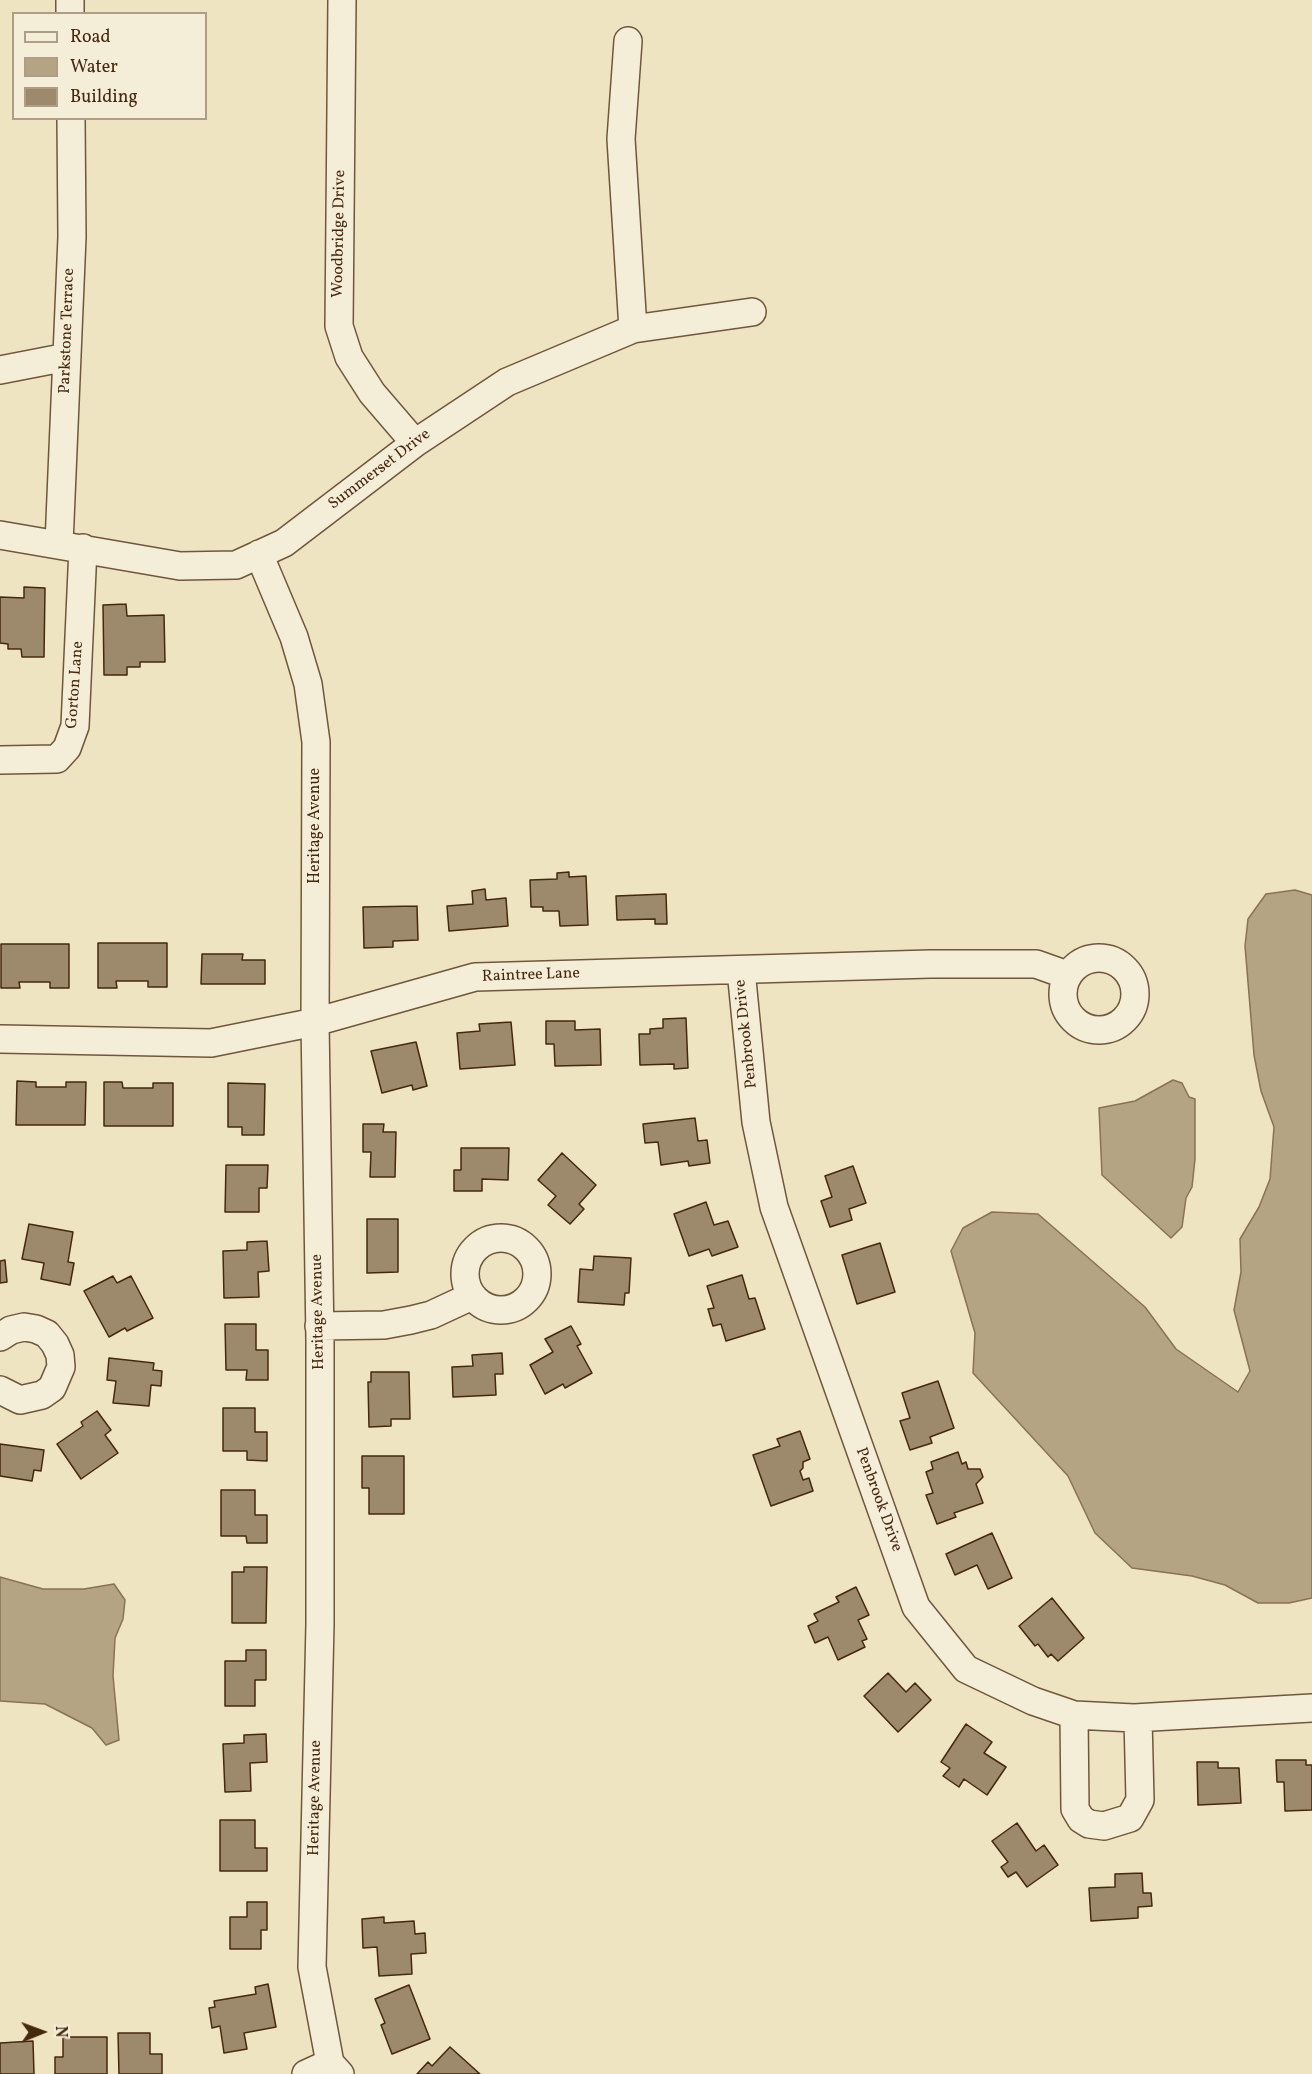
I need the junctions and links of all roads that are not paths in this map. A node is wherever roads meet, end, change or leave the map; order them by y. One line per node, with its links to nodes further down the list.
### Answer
1 (342, 0): 8 (street, Woodbridge Drive)
2 (628, 41): 5 (street)
3 (71, 120): 6 (street, Parkstone Terrace)
4 (752, 312): 5 (street, Summerset Drive)
5 (633, 329): 8 (street, Summerset Drive)
6 (67, 357): 7 (street); 10 (street, Parkstone Terrace)
7 (0, 370)
8 (415, 442): 11 (street, Summerset Drive)
9 (0, 535): 10 (street, Summerset Drive)
10 (71, 546): 11 (street, Summerset Drive); 12 (street, Gorton Lane)
11 (259, 554): 15 (street, Heritage Avenue)
12 (0, 760)
13 (741, 970): 14 (street, Raintree Lane); 15 (street, Raintree Lane); 22 (street, Penbrook Drive)
14 (1068, 975)
15 (315, 1022): 16 (street, Raintree Lane); 18 (street, Heritage Avenue)
16 (0, 1039)
17 (472, 1296): 18 (street)
18 (320, 1326): 24 (street, Heritage Avenue)
19 (0, 1337): 20 (street)
20 (0, 1390)
21 (1312, 1708): 23 (street, Penbrook Drive)
22 (1074, 1715): 23 (street, Penbrook Drive); 23 (street)
23 (1138, 1718)
24 (335, 2068): 25 (street)
25 (306, 2074)

